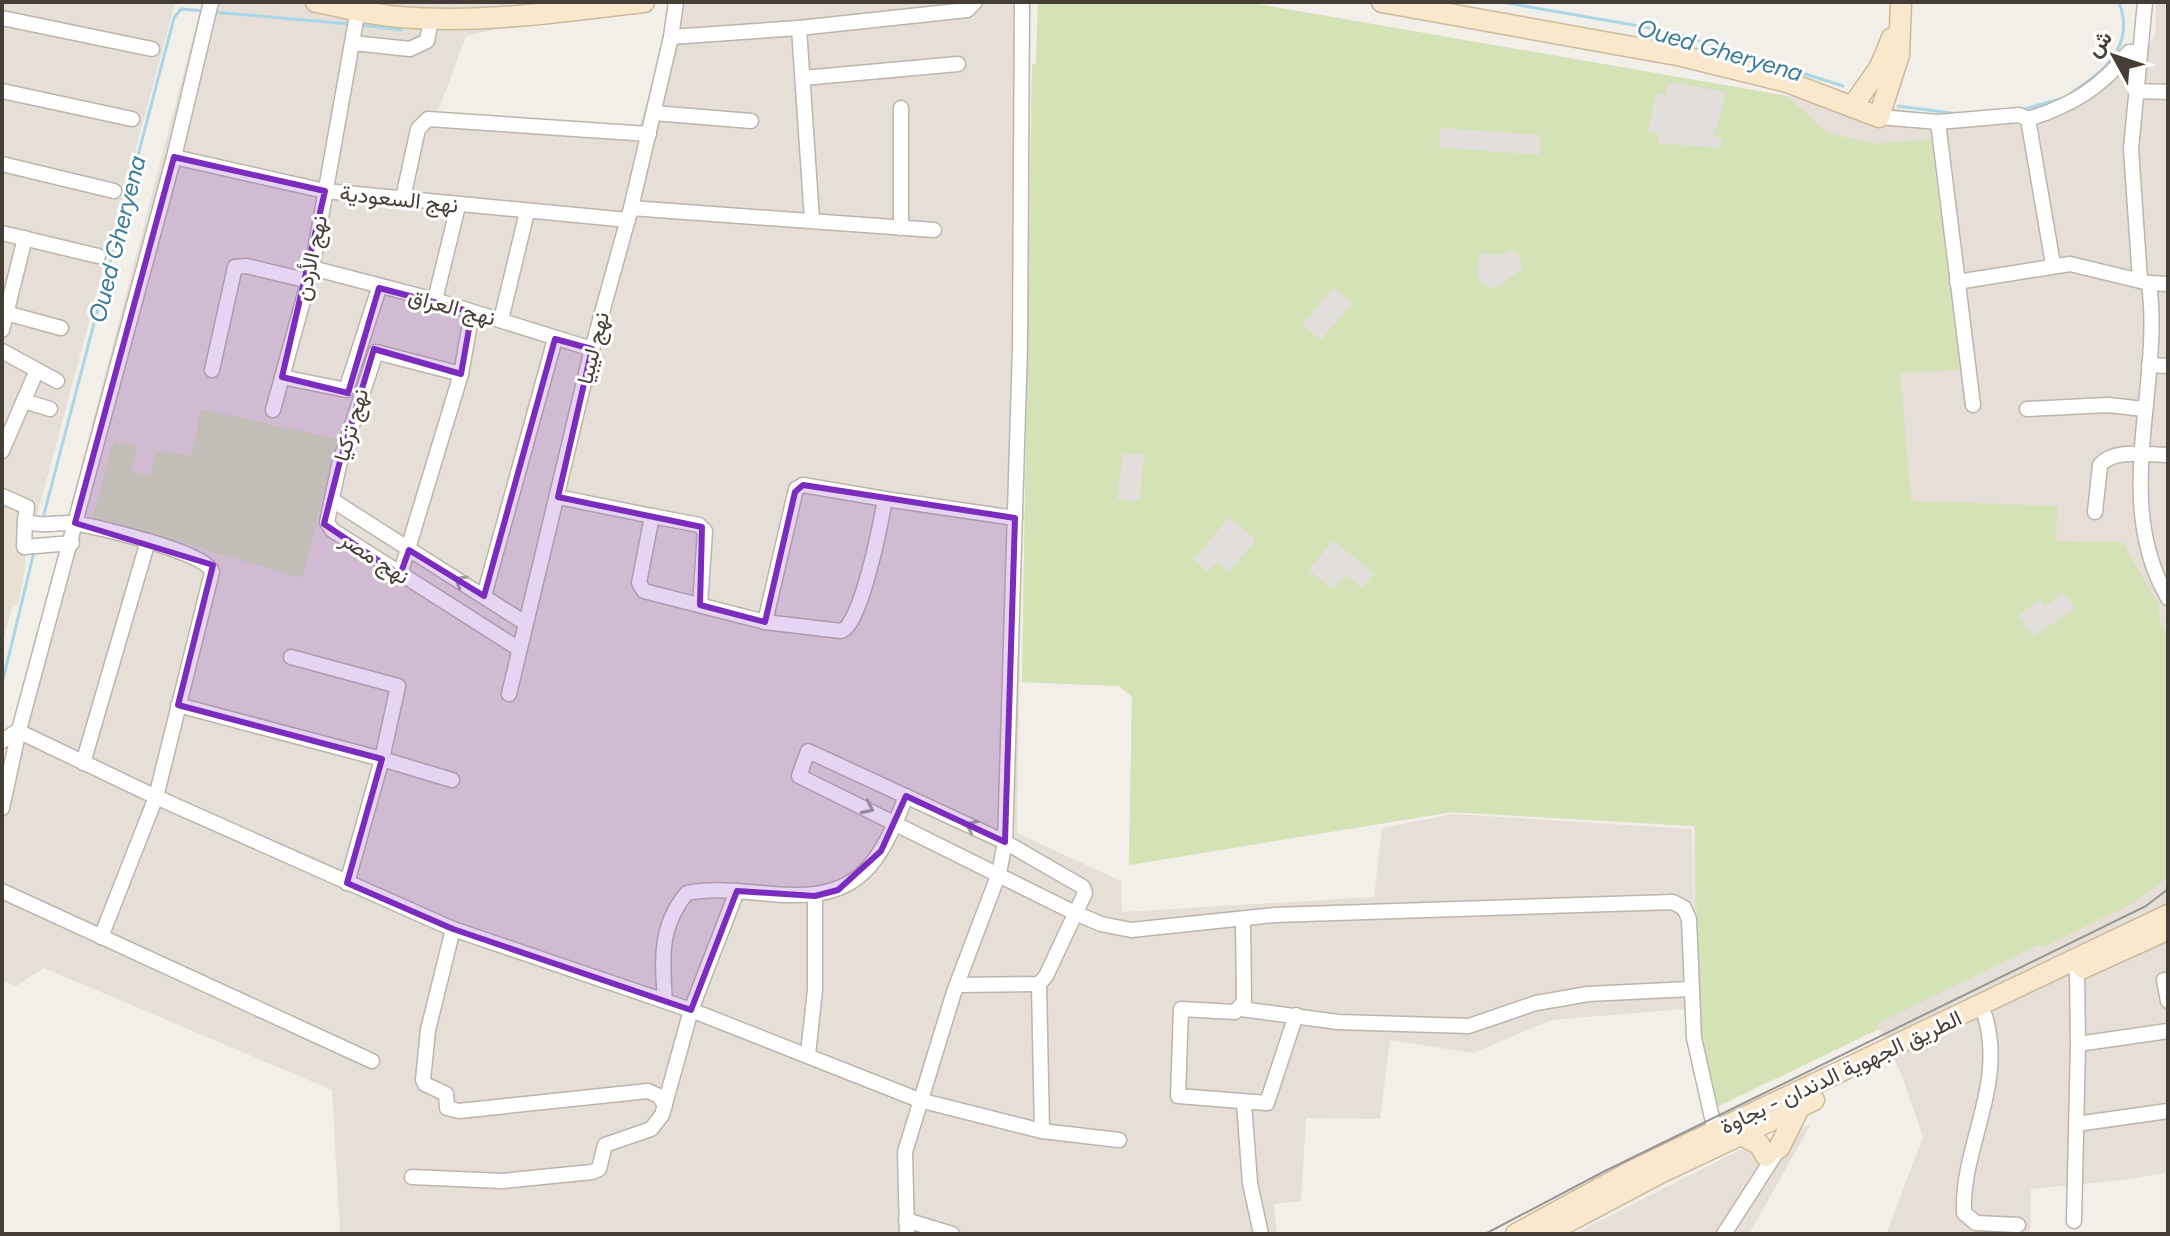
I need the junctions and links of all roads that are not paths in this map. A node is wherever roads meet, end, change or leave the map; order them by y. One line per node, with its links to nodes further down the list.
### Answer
1 (211, 2): 33 (street)
2 (316, 2): 11 (main road)
3 (644, 2): 10 (main road)
4 (676, 2): 16 (street, نهج ليبيا)
5 (975, 2): 14 (street)
6 (1022, 2): 84 (street)
7 (1898, 2): 24 (main road); 27 (main road)
8 (2145, 2): 18 (street)
9 (1393, 3): 24 (main road)
10 (544, 8): 13 (main road)
11 (358, 11): 13 (main road); 15 (street, نهج الأردن)
12 (2, 18): 17 (street)
13 (431, 19): 15 (street)
14 (799, 28): 16 (street); 20 (street)
15 (354, 37): 36 (street, نهج الأردن)
16 (671, 37): 26 (street, نهج ليبيا)
17 (152, 49)
18 (2140, 52): 22 (street); 29 (street)
19 (958, 64): 20 (street)
20 (803, 78): 41 (street)
21 (2, 91): 28 (street)
22 (2136, 91): 23 (street); 49 (street)
23 (2168, 92)
24 (1852, 107): 27 (main road)
25 (901, 108): 42 (street)
26 (654, 113): 30 (street); 32 (street, نهج ليبيا)
27 (1879, 117): 31 (street)
28 (132, 119)
29 (2028, 119): 31 (street); 47 (street)
30 (751, 121)
31 (1938, 122): 50 (street)
32 (649, 134): 37 (street); 40 (street, نهج ليبيا)
33 (174, 157): 36 (street, نهج السعودية); 86 (street)
34 (2, 164): 35 (street)
35 (114, 191)
36 (325, 191): 37 (street, نهج السعودية); 48 (street, نهج الأردن)
37 (403, 198): 38 (street, نهج السعودية)
38 (458, 206): 39 (street, نهج السعودية); 53 (street)
39 (527, 212): 40 (street, نهج السعودية); 56 (street)
40 (630, 214): 41 (street, نهج السعودية); 60 (street, نهج ليبيا)
41 (812, 220): 42 (street, نهج السعودية)
42 (901, 228): 43 (street, نهج السعودية)
43 (934, 230)
44 (2, 233): 45 (street)
45 (25, 238): 46 (street); 55 (street)
46 (98, 256)
47 (2053, 264): 49 (street); 50 (street)
48 (310, 275): 52 (street, نهج العراق); 65 (street, نهج العراق); 67 (street, نهج الأردن)
49 (2144, 281): 51 (street); 62 (street)
50 (1957, 282): 70 (street)
51 (2168, 284)
52 (379, 288): 53 (street, نهج العراق); 67 (street)
53 (435, 300): 54 (street, نهج العراق)
54 (472, 312): 56 (street, نهج العراق); 66 (street)
55 (6, 313): 57 (street); 58 (street)
56 (501, 320): 59 (street, نهج العراق)
57 (61, 328)
58 (2, 330)
59 (555, 339): 60 (street, نهج العراق); 91 (street)
60 (592, 349): 79 (street, نهج ليبيا)
61 (2, 351): 64 (street)
62 (2149, 365): 63 (street); 73 (street)
63 (2168, 366)
64 (37, 370): 68 (street); 69 (street)
65 (212, 370)
66 (461, 374): 81 (street, نهج تركيا); 89 (street)
67 (282, 377): 74 (street, نهج الأردن)
68 (57, 381)
69 (24, 401): 71 (street); 75 (street)
70 (1973, 405)
71 (50, 409)
72 (2027, 409): 73 (street)
73 (2144, 409): 76 (street)
74 (273, 410)
75 (2, 451)
76 (2141, 455): 77 (street); 82 (street); 92 (street)
77 (2168, 455)
78 (2, 496): 85 (street)
79 (558, 497): 83 (street); 95 (street, نهج ليبيا)
80 (885, 499): 84 (street); 94 (street); 94 (street)
81 (332, 500): 89 (street, نهج مصر); 90 (street, نهج مصر)
82 (2095, 512)
83 (652, 516): 93 (street); 93 (street)
84 (1015, 518): 109 (street)
85 (28, 522): 86 (street); 88 (street)
86 (75, 523): 87 (street); 88 (street)
87 (148, 541): 99 (street); 103 (street)
88 (72, 543): 100 (street)
89 (409, 550): 90 (street); 91 (street, نهج مصر, one-way to 89)
90 (400, 575): 96 (street, نهج مصر)
91 (484, 596): 95 (street, نهج مصر)
92 (2168, 598)
93 (700, 605): 94 (street)
94 (765, 622)
95 (525, 623): 96 (street, نهج ليبيا)
96 (519, 649): 98 (street, نهج ليبيا)
97 (291, 657): 102 (street)
98 (509, 694)
99 (178, 705): 102 (street); 106 (street)
100 (21, 731): 101 (street); 103 (street); 107 (street)
101 (2, 741)
102 (382, 759): 104 (street); 111 (street)
103 (83, 763): 106 (street)
104 (452, 780)
105 (906, 796): 108 (street); 108 (street, one-way to 108); 109 (street, one-way to 105)
106 (156, 797): 111 (street); 120 (street)
107 (2, 808)
108 (896, 822): 110 (street); 114 (street)
109 (1005, 842): 110 (street); 115 (street)
110 (999, 873): 115 (street); 124 (street)
111 (347, 883): 118 (street)
112 (2, 891): 120 (street)
113 (737, 891): 114 (street); 126 (street); 129 (street)
114 (815, 896): 134 (street)
115 (1075, 913): 117 (street); 123 (street)
116 (2168, 915): 121 (main road, الطريق الجهوية الدندان - بجاوة)
117 (1243, 920): 125 (street); 128 (street)
118 (453, 929): 126 (street); 138 (street)
119 (2168, 930): 121 (main road, الطريق الجهوية الدندان - بجاوة)
120 (101, 937): 135 (street)
121 (2075, 965): 131 (main road, الطريق الجهوية الدندان - بجاوة); 133 (street); 141 (main road, الطريق الجهوية الدندان - بجاوة)
122 (2164, 980): 127 (street)
123 (1039, 984): 124 (street); 143 (street)
124 (957, 985): 136 (street)
125 (1690, 989): 130 (street); 144 (street)
126 (665, 1001): 129 (street)
127 (2168, 1001)
128 (1241, 1009): 130 (street); 137 (street)
129 (691, 1010): 134 (street); 138 (street)
130 (1296, 1015): 137 (street)
131 (1985, 1016): 139 (main road, الطريق الجهوية الدندان - بجاوة); 150 (street)
132 (2168, 1031): 133 (street)
133 (2078, 1044): 142 (street)
134 (808, 1054): 136 (street)
135 (372, 1061)
136 (919, 1100): 143 (street); 151 (street)
137 (1244, 1103): 153 (street)
138 (665, 1105): 148 (street)
139 (1800, 1106): 141 (main road, الطريق الجهوية الدندان - بجاوة); 147 (main road)
140 (2168, 1111): 142 (street)
141 (1767, 1114): 144 (main road, الطريق الجهوية الدندان - بجاوة); 145 (main road, الطريق الجهوية الدندان - بجاوة); 147 (street)
142 (2076, 1124): 149 (street)
143 (1042, 1131): 146 (street)
144 (1715, 1131): 154 (main road, الطريق الجهوية الدندان - بجاوة)
145 (1741, 1135): 147 (main road); 155 (main road, الطريق الجهوية الدندان - بجاوة)
146 (1119, 1140)
147 (1770, 1159): 156 (street)
148 (412, 1177)
149 (2074, 1221)
150 (2018, 1225)
151 (907, 1227): 152 (street)
152 (952, 1234)
153 (1261, 1234)
154 (1516, 1234)
155 (1545, 1234)
156 (1724, 1234)

